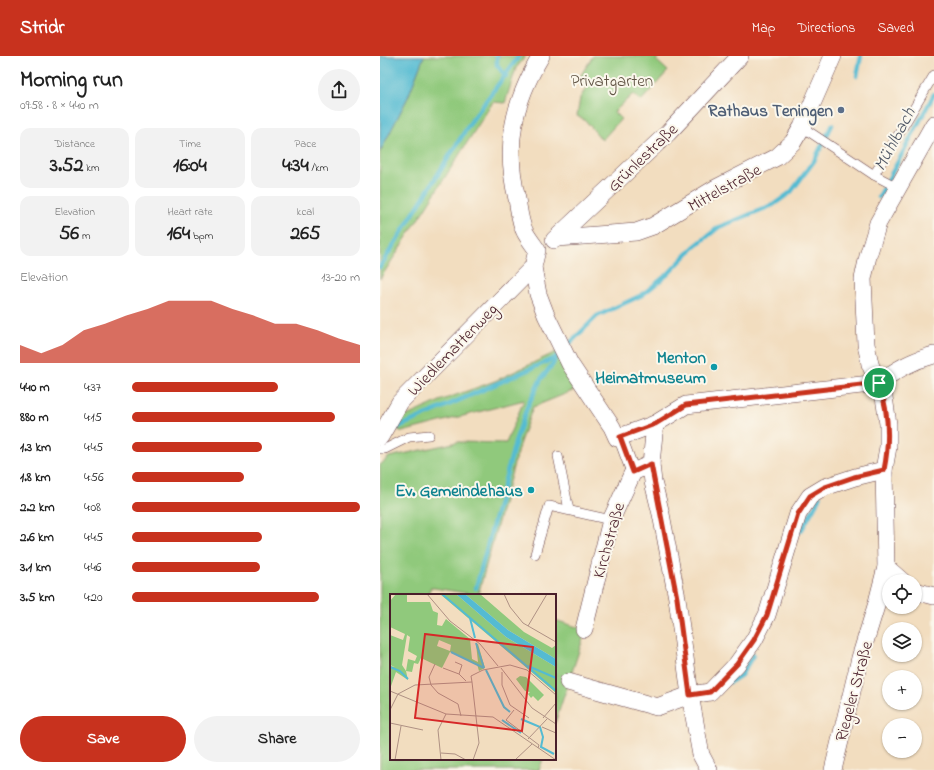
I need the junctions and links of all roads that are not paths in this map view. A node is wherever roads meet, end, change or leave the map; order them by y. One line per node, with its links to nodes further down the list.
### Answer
1 (541, 56): 10 (street)
2 (740, 56): 9 (street, Grünlestraße)
3 (833, 56): 6 (street, Mittelstraße)
4 (934, 75): 7 (lane)
5 (934, 124): 8 (street, Riegeler Straße)
6 (802, 127): 7 (lane); 9 (street, Mittelstraße)
7 (874, 174): 8 (lane)
8 (891, 184): 13 (street, Riegeler Straße)
9 (557, 238): 10 (street, Grünlestraße)
10 (537, 250): 11 (street)
11 (533, 267): 16 (street, Wiedlemattenweg); 17 (street)
12 (934, 355): 13 (street)
13 (879, 383): 14 (street); 21 (street, Riegeler Straße)
14 (655, 424): 17 (street); 20 (street)
15 (429, 435): 18 (lane)
16 (380, 437)
17 (620, 437): 22 (street)
18 (380, 449)
19 (558, 456): 23 (lane)
20 (651, 464): 22 (street); 34 (street)
21 (884, 470): 26 (street, Riegeler Straße); 34 (street)
22 (633, 472): 24 (street, Kirchstraße)
23 (569, 510): 24 (lane); 25 (lane)
24 (611, 520): 32 (street, Kirchstraße)
25 (535, 554)
26 (886, 567): 27 (street, Riegeler Straße); 28 (street)
27 (885, 574)
28 (894, 574)
29 (922, 593): 30 (street)
30 (934, 596)
31 (882, 604): 36 (street, Riegeler Straße)
32 (584, 629)
33 (568, 682): 34 (street)
34 (690, 695): 35 (street)
35 (709, 770)
36 (833, 770)

